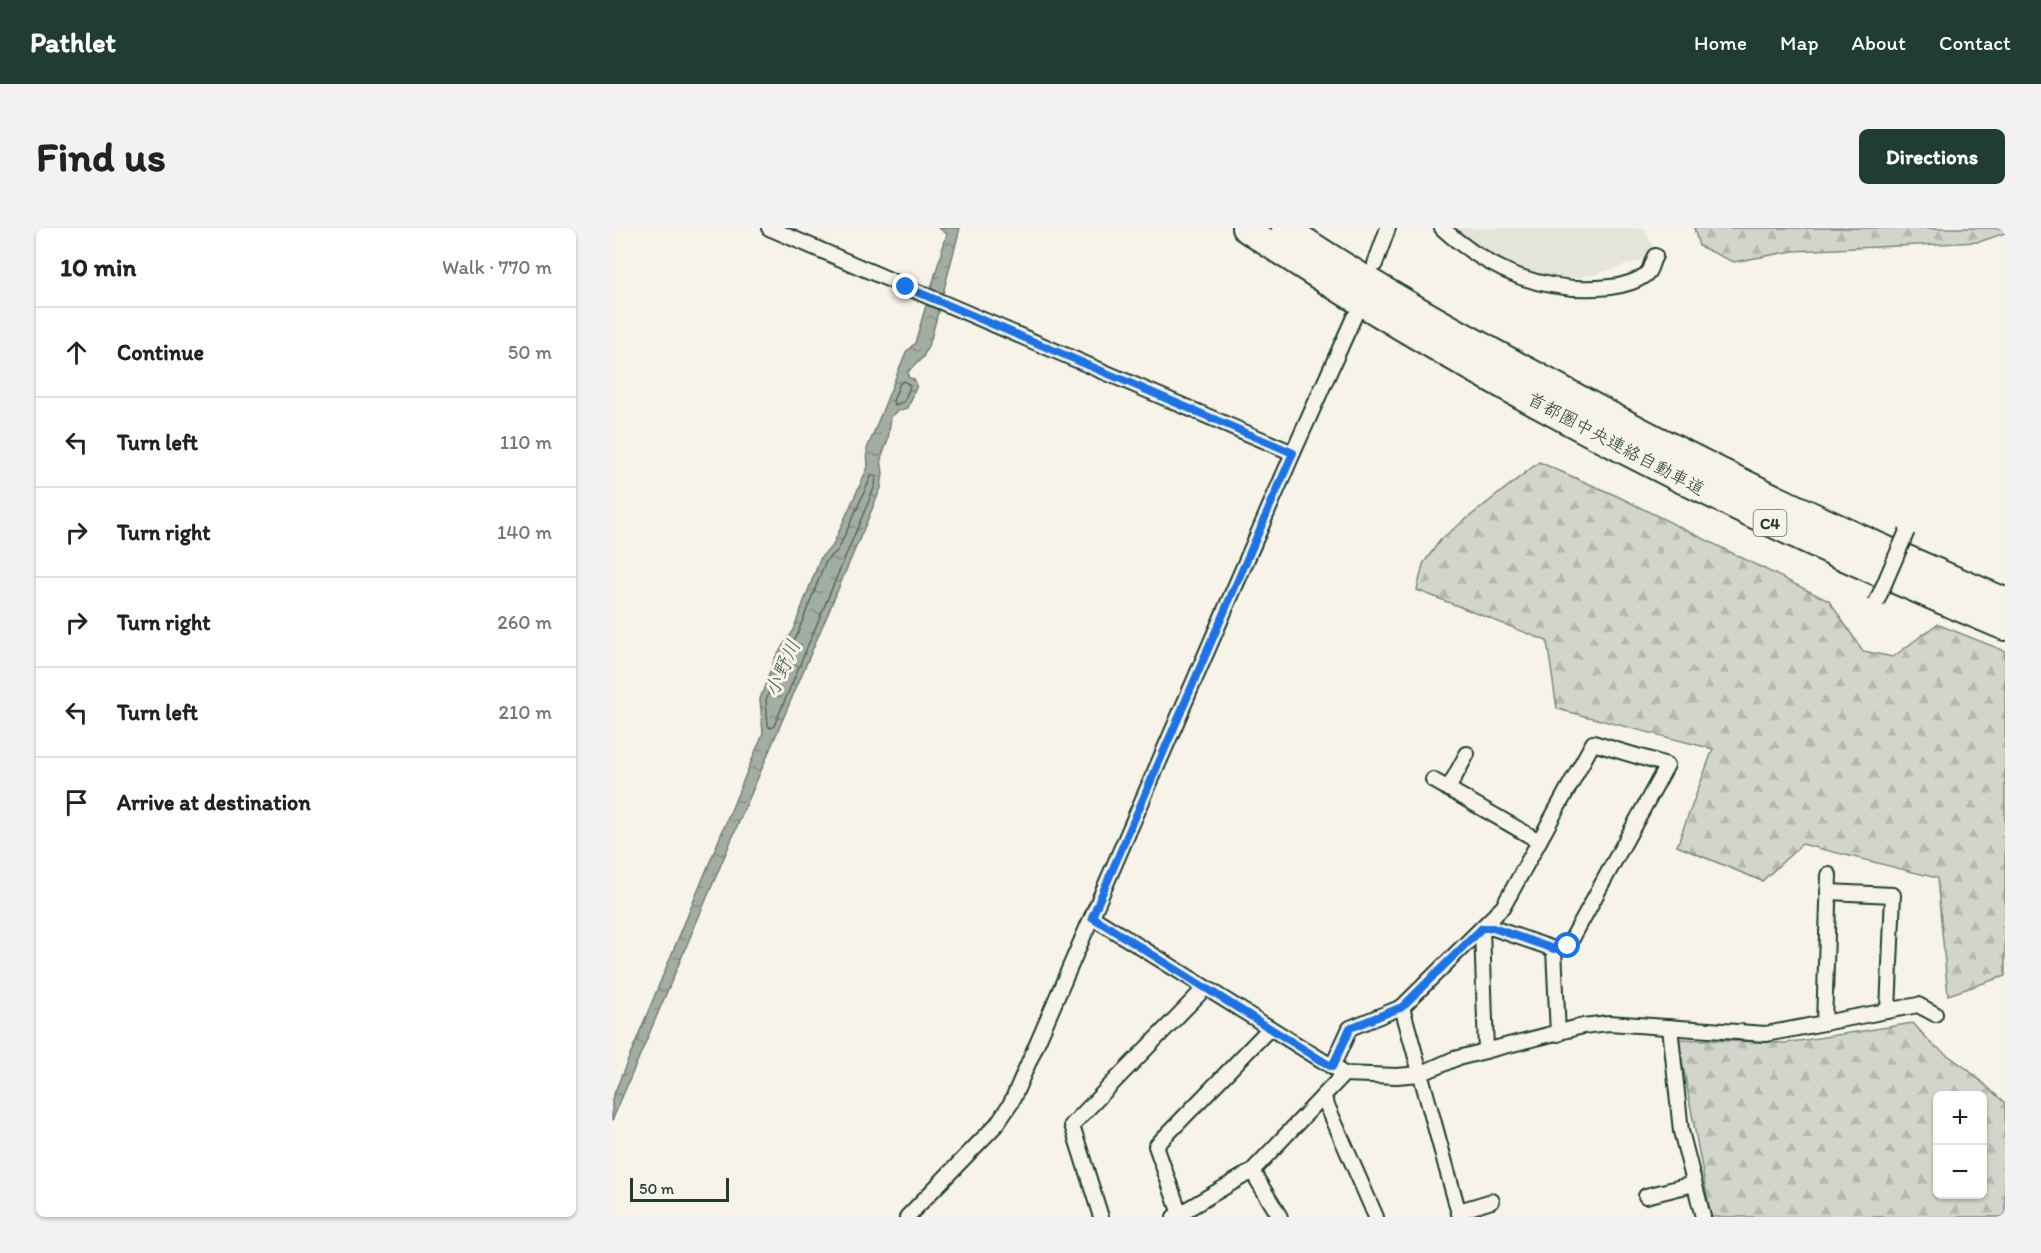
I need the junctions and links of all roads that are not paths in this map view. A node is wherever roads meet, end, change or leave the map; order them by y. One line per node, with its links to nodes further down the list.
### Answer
1 (769, 228): 9 (street)
2 (1245, 228): 13 (highway, 首都圏中央連絡自動車道 / C4)
3 (1285, 228): 11 (highway, 首都圏中央連絡自動車道 / C4)
4 (1388, 228): 7 (street)
5 (1442, 228): 6 (street)
6 (1655, 256)
7 (1375, 264)
8 (1354, 317): 9 (street)
9 (1293, 453): 20 (street)
10 (1907, 531): 12 (street, bridge)
11 (2005, 601)
12 (1876, 603)
13 (2005, 627)
14 (1467, 753): 16 (street)
15 (1433, 780): 16 (street)
16 (1448, 789): 17 (street)
17 (1539, 841): 21 (street); 22 (street)
18 (1829, 875): 19 (street)
19 (1828, 892): 25 (street); 27 (street)
20 (1092, 917): 23 (street); 41 (street)
21 (1482, 928): 22 (street); 24 (street); 31 (street)
22 (1554, 949): 30 (street)
23 (1205, 988): 29 (street); 42 (street)
24 (1402, 1007): 32 (street); 33 (street)
25 (1887, 1011): 26 (street); 27 (street)
26 (1935, 1014)
27 (1824, 1023): 28 (street)
28 (1670, 1027): 30 (street); 36 (street)
29 (1270, 1028): 32 (street); 40 (street)
30 (1558, 1034): 31 (street)
31 (1486, 1051): 33 (street)
32 (1338, 1070): 33 (street); 34 (street)
33 (1420, 1074): 39 (street)
34 (1323, 1096): 35 (street); 44 (street)
35 (1252, 1171): 40 (street); 43 (street)
36 (1694, 1184): 37 (street); 45 (street)
37 (1646, 1196)
38 (1492, 1201): 39 (street)
39 (1460, 1214)
40 (1178, 1216)
41 (907, 1217)
42 (1101, 1217)
43 (1280, 1217)
44 (1376, 1217)
45 (1703, 1217)

